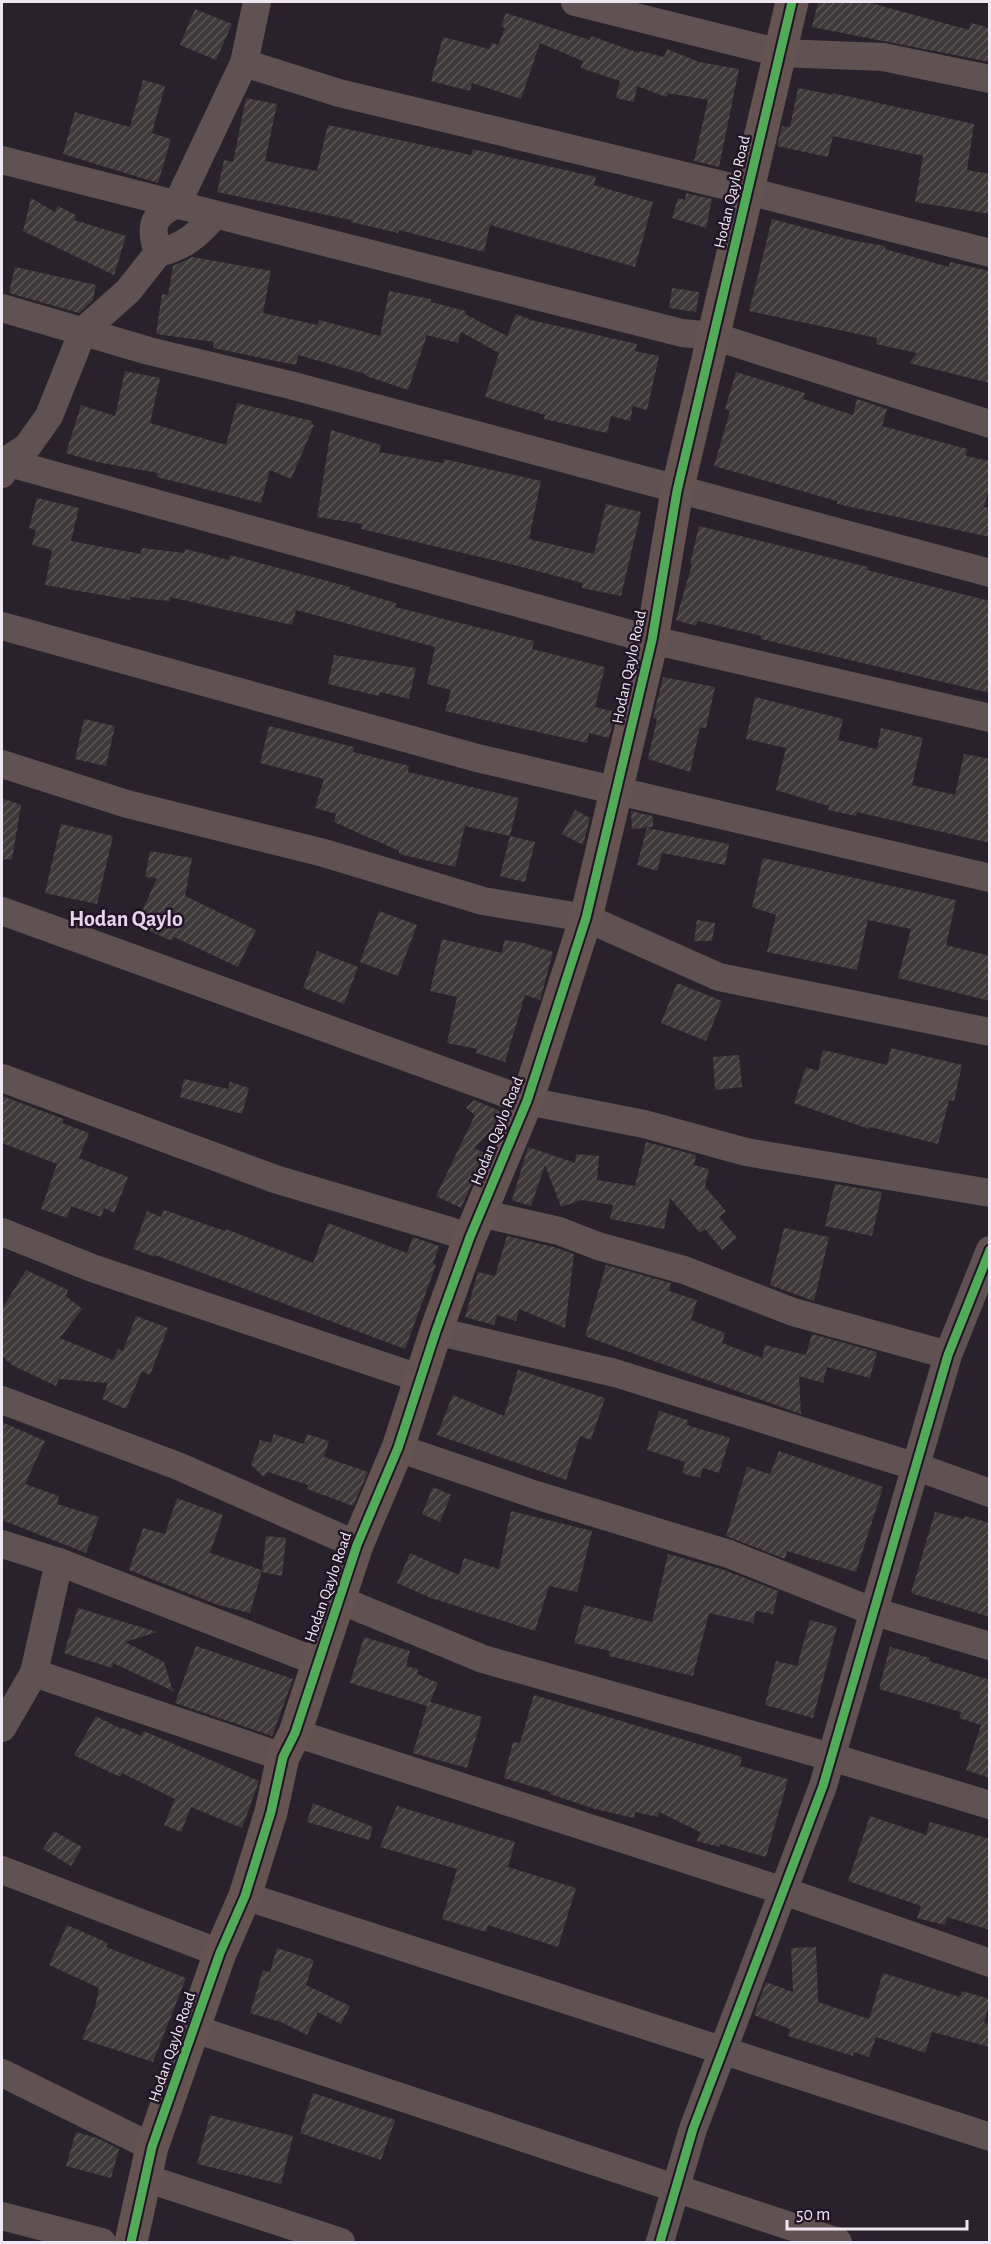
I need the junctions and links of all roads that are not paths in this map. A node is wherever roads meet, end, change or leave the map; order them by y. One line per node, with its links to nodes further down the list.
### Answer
1 (257, 2): 5 (street)
2 (575, 2): 4 (street)
3 (792, 2): 4 (street, Hodan Qaylo Road)
4 (780, 53): 6 (street); 8 (street, Hodan Qaylo Road)
5 (244, 63): 8 (street); 9 (street)
6 (990, 79)
7 (2, 160): 9 (street)
8 (748, 191): 12 (street); 15 (street, Hodan Qaylo Road)
9 (177, 204): 10 (street); 11 (street)
10 (214, 216): 11 (street); 15 (street)
11 (158, 253): 14 (street)
12 (990, 253)
13 (2, 308): 14 (street)
14 (83, 331): 17 (street); 18 (street)
15 (713, 336): 16 (street); 18 (street, Hodan Qaylo Road)
16 (990, 424)
17 (2, 466): 21 (street)
18 (677, 491): 19 (street); 21 (street, Hodan Qaylo Road)
19 (990, 573)
20 (2, 626): 24 (street)
21 (652, 640): 22 (street); 24 (street, Hodan Qaylo Road)
22 (990, 718)
23 (2, 764): 27 (street)
24 (616, 790): 25 (street); 27 (street, Hodan Qaylo Road)
25 (990, 878)
26 (2, 910): 30 (street)
27 (586, 918): 28 (street); 30 (street, Hodan Qaylo Road)
28 (990, 1032)
29 (2, 1078): 32 (street)
30 (527, 1101): 31 (street); 32 (street, Hodan Qaylo Road)
31 (990, 1193)
32 (475, 1225): 36 (street, Hodan Qaylo Road); 37 (street)
33 (2, 1232): 38 (street)
34 (990, 1250): 35 (street)
35 (978, 1313): 37 (street)
36 (436, 1331): 38 (street, Hodan Qaylo Road); 41 (street)
37 (948, 1355): 41 (street)
38 (419, 1378): 40 (street, Hodan Qaylo Road)
39 (2, 1400): 44 (street)
40 (398, 1448): 44 (street, Hodan Qaylo Road); 47 (street)
41 (917, 1467): 42 (street); 47 (street)
42 (990, 1493)
43 (2, 1544): 45 (street)
44 (357, 1545): 46 (street, Hodan Qaylo Road)
45 (58, 1562): 49 (street); 50 (street)
46 (340, 1600): 49 (street, Hodan Qaylo Road); 53 (street)
47 (872, 1611): 48 (street); 53 (street)
48 (990, 1646)
49 (318, 1662): 52 (street, Hodan Qaylo Road)
50 (33, 1673): 51 (street); 52 (street)
51 (2, 1728)
52 (289, 1745): 56 (street); 57 (street, Hodan Qaylo Road)
53 (831, 1757): 54 (street); 56 (street)
54 (990, 1805)
55 (2, 1870): 58 (street)
56 (781, 1890): 59 (street); 61 (street)
57 (245, 1896): 58 (street, Hodan Qaylo Road); 61 (street)
58 (220, 1953): 60 (street, Hodan Qaylo Road)
59 (990, 1963)
60 (195, 2029): 64 (street, Hodan Qaylo Road); 65 (street)
61 (723, 2049): 63 (street); 65 (street)
62 (2, 2073): 64 (street)
63 (990, 2138)
64 (149, 2162): 68 (street, Hodan Qaylo Road); 69 (street)
65 (674, 2188): 70 (street); 71 (street)
66 (2, 2216): 67 (street)
67 (102, 2242)
68 (131, 2242)
69 (341, 2242)
70 (660, 2242)
71 (838, 2242)

